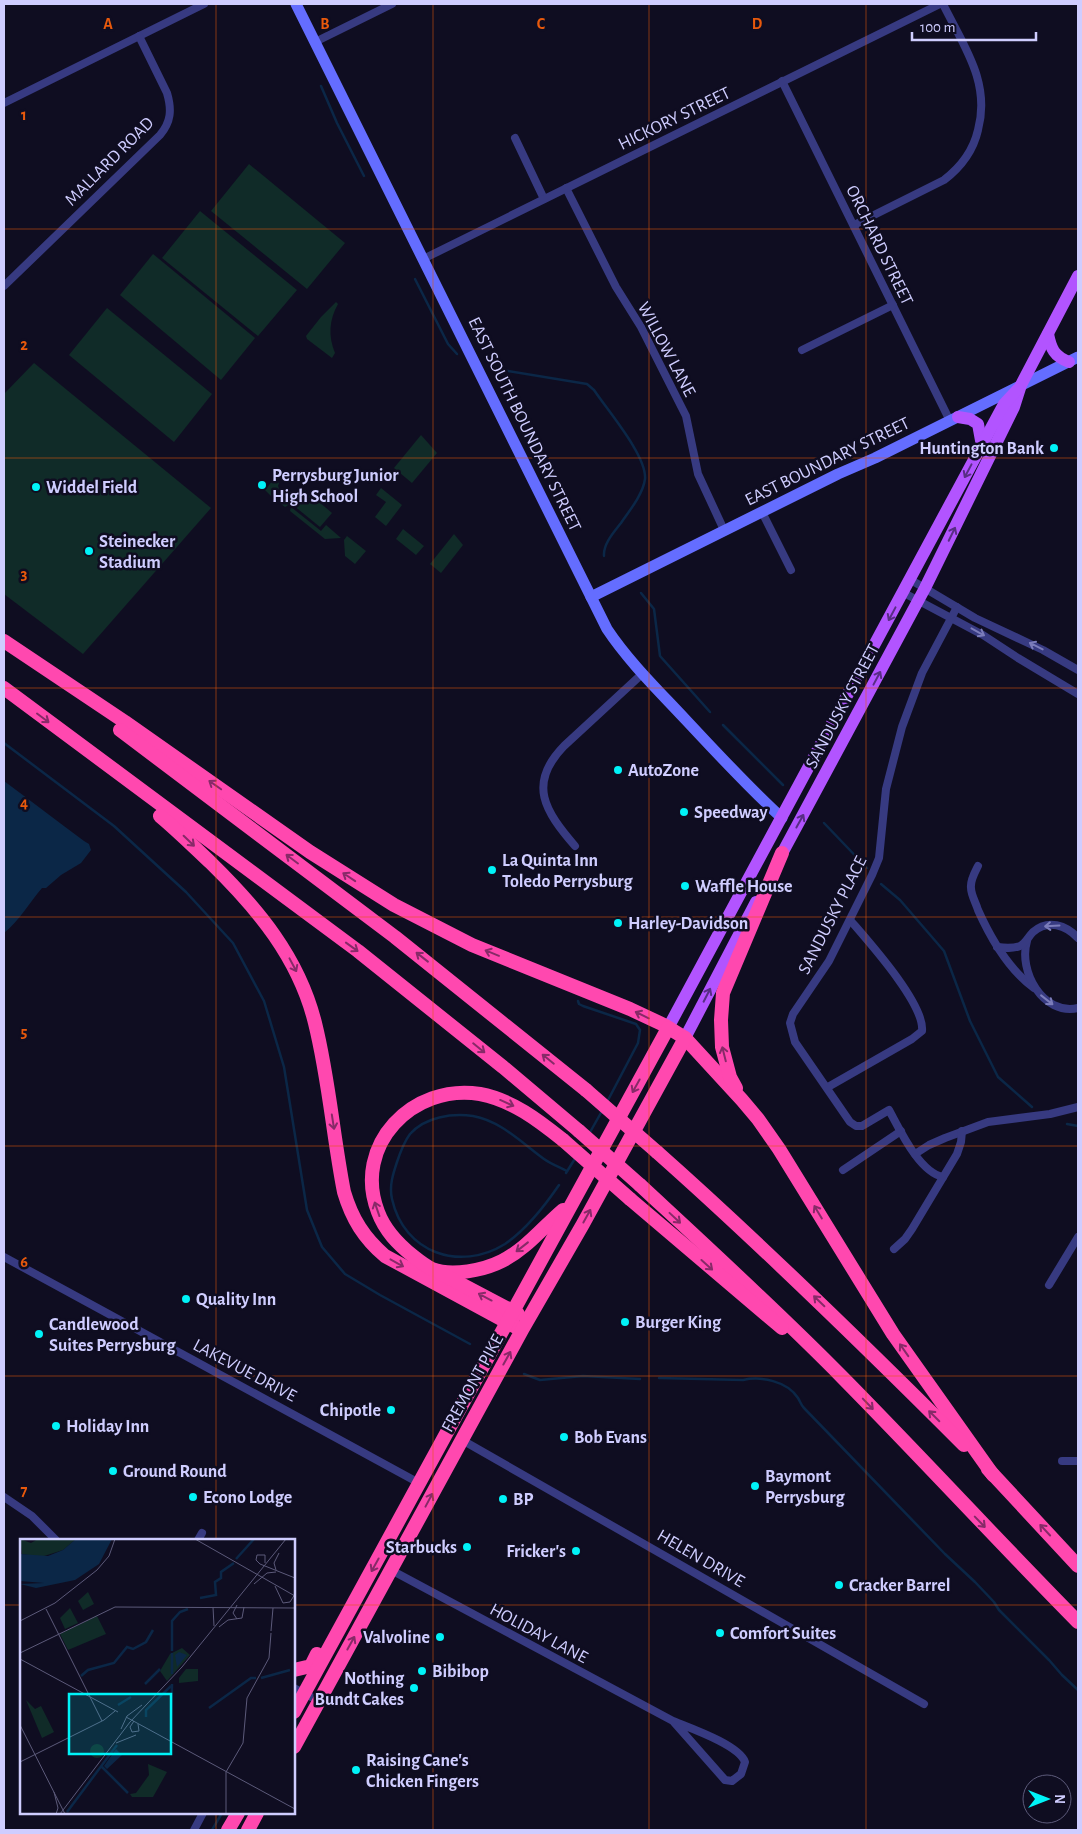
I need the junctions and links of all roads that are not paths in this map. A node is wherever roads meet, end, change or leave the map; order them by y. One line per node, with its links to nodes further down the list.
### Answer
1 (204, 4): 5 (street)
2 (296, 4): 6 (street, EAST SOUTH BOUNDARY STREET)
3 (392, 4): 6 (street)
4 (941, 4): 7 (street, HICKORY STREET); 12 (street)
5 (139, 36): 8 (street); 15 (street, MALLARD ROAD)
6 (315, 42): 13 (street, EAST SOUTH BOUNDARY STREET)
7 (782, 81): 10 (street, HICKORY STREET); 12 (street, ORCHARD STREET)
8 (4, 103)
9 (515, 138): 11 (street)
10 (566, 188): 11 (street, HICKORY STREET); 24 (street, WILLOW LANE)
11 (544, 199): 13 (street, HICKORY STREET)
12 (854, 226): 16 (street, ORCHARD STREET)
13 (423, 259): 29 (street, EAST SOUTH BOUNDARY STREET)
14 (1078, 276): 17 (main road, SANDUSKY STREET)
15 (4, 286)
16 (893, 305): 18 (street); 21 (street, ORCHARD STREET)
17 (1048, 334): 19 (main road); 20 (main road, SANDUSKY STREET)
18 (802, 350)
19 (1073, 359): 20 (street, EAST BOUNDARY STREET)
20 (1021, 385): 21 (street, EAST BOUNDARY STREET); 22 (main road, SANDUSKY STREET); 27 (main road, SANDUSKY STREET, one-way to 20)
21 (954, 419): 22 (main road); 23 (street, EAST BOUNDARY STREET)
22 (982, 446): 26 (main road, SANDUSKY STREET, one-way to 26)
23 (762, 512): 24 (street, EAST BOUNDARY STREET); 25 (street)
24 (724, 530): 29 (street, EAST BOUNDARY STREET)
25 (790, 570)
26 (911, 580): 27 (street); 28 (main road, SANDUSKY STREET)
27 (925, 588): 30 (main road, SANDUSKY STREET); 31 (street)
28 (904, 593): 30 (street); 39 (main road, SANDUSKY STREET, one-way to 39)
29 (591, 597): 35 (street, EAST SOUTH BOUNDARY STREET)
30 (918, 600): 32 (street); 41 (main road, SANDUSKY STREET, one-way to 30)
31 (957, 607): 32 (street, SANDUSKY PLACE); 34 (street, one-way to 31)
32 (951, 617): 37 (street, one-way to 37); 43 (street, SANDUSKY PLACE)
33 (4, 642): 50 (highway, one-way to 33); 73 (highway, one-way to 33, bridge)
34 (1078, 670)
35 (642, 674): 39 (street, EAST SOUTH BOUNDARY STREET); 40 (street)
36 (4, 688): 38 (highway, one-way to 38)
37 (1078, 693)
38 (129, 783): 67 (highway, one-way to 67); 69 (highway, one-way to 69, bridge)
39 (782, 818): 47 (main road); 50 (main road, SANDUSKY STREET)
40 (575, 846)
41 (782, 853): 47 (main road, SANDUSKY STREET); 53 (highway, one-way to 41)
42 (978, 866): 46 (street)
43 (850, 920): 52 (street, SANDUSKY PLACE); 52 (street)
44 (1078, 938): 45 (street, one-way to 45)
45 (1027, 941): 46 (street); 48 (street)
46 (997, 947): 48 (street)
47 (728, 953): 51 (main road, SANDUSKY STREET, one-way to 47)
48 (1034, 988): 49 (street, one-way to 49)
49 (1078, 1008)
50 (668, 1028): 51 (highway); 60 (highway, FREMONT PIKE, one-way to 60)
51 (685, 1038): 53 (highway); 68 (highway, FREMONT PIKE, one-way to 51)
52 (828, 1088): 55 (street, SANDUSKY PLACE)
53 (742, 1100): 73 (highway, one-way to 53)
54 (1078, 1107): 56 (street)
55 (901, 1131): 57 (street); 58 (street)
56 (962, 1131): 57 (street); 59 (street)
57 (915, 1154): 59 (street)
58 (843, 1170)
59 (943, 1177): 63 (street)
60 (571, 1203): 61 (highway, FREMONT PIKE); 65 (highway, one-way to 65)
61 (560, 1223): 67 (highway, FREMONT PIKE); 68 (highway)
62 (1078, 1237): 66 (street)
63 (894, 1249)
64 (4, 1257): 74 (street, LAKEVUE DRIVE)
65 (433, 1269): 67 (highway, one-way to 65); 69 (highway, one-way to 69, bridge)
66 (1049, 1285)
67 (509, 1316): 68 (highway); 74 (highway, FREMONT PIKE)
68 (525, 1325): 70 (highway, FREMONT PIKE, one-way to 68)
69 (843, 1378): 80 (highway, one-way to 80)
70 (462, 1440): 78 (highway, FREMONT PIKE, one-way to 70); 84 (street, HELEN DRIVE)
71 (1078, 1460): 72 (street)
72 (1062, 1461)
73 (993, 1475): 77 (highway, one-way to 73)
74 (419, 1482): 79 (highway, FREMONT PIKE, one-way to 79)
75 (4, 1496): 76 (street)
76 (55, 1539)
77 (1078, 1566)
78 (391, 1570): 83 (highway, FREMONT PIKE, one-way to 78); 86 (street, HOLIDAY LANE)
79 (350, 1610): 81 (highway); 82 (highway, FREMONT PIKE)
80 (1078, 1622)
81 (295, 1670)
82 (299, 1691): 83 (street); 85 (highway, FREMONT PIKE)
83 (319, 1701): 87 (highway, FREMONT PIKE)
84 (924, 1704)
85 (295, 1708)
86 (673, 1721): 86 (street, HOLIDAY LANE)
87 (295, 1745)
88 (202, 1814): 91 (street)
89 (237, 1814): 92 (highway)
90 (257, 1814): 93 (highway)
91 (194, 1830)
92 (228, 1830)
93 (248, 1830)

